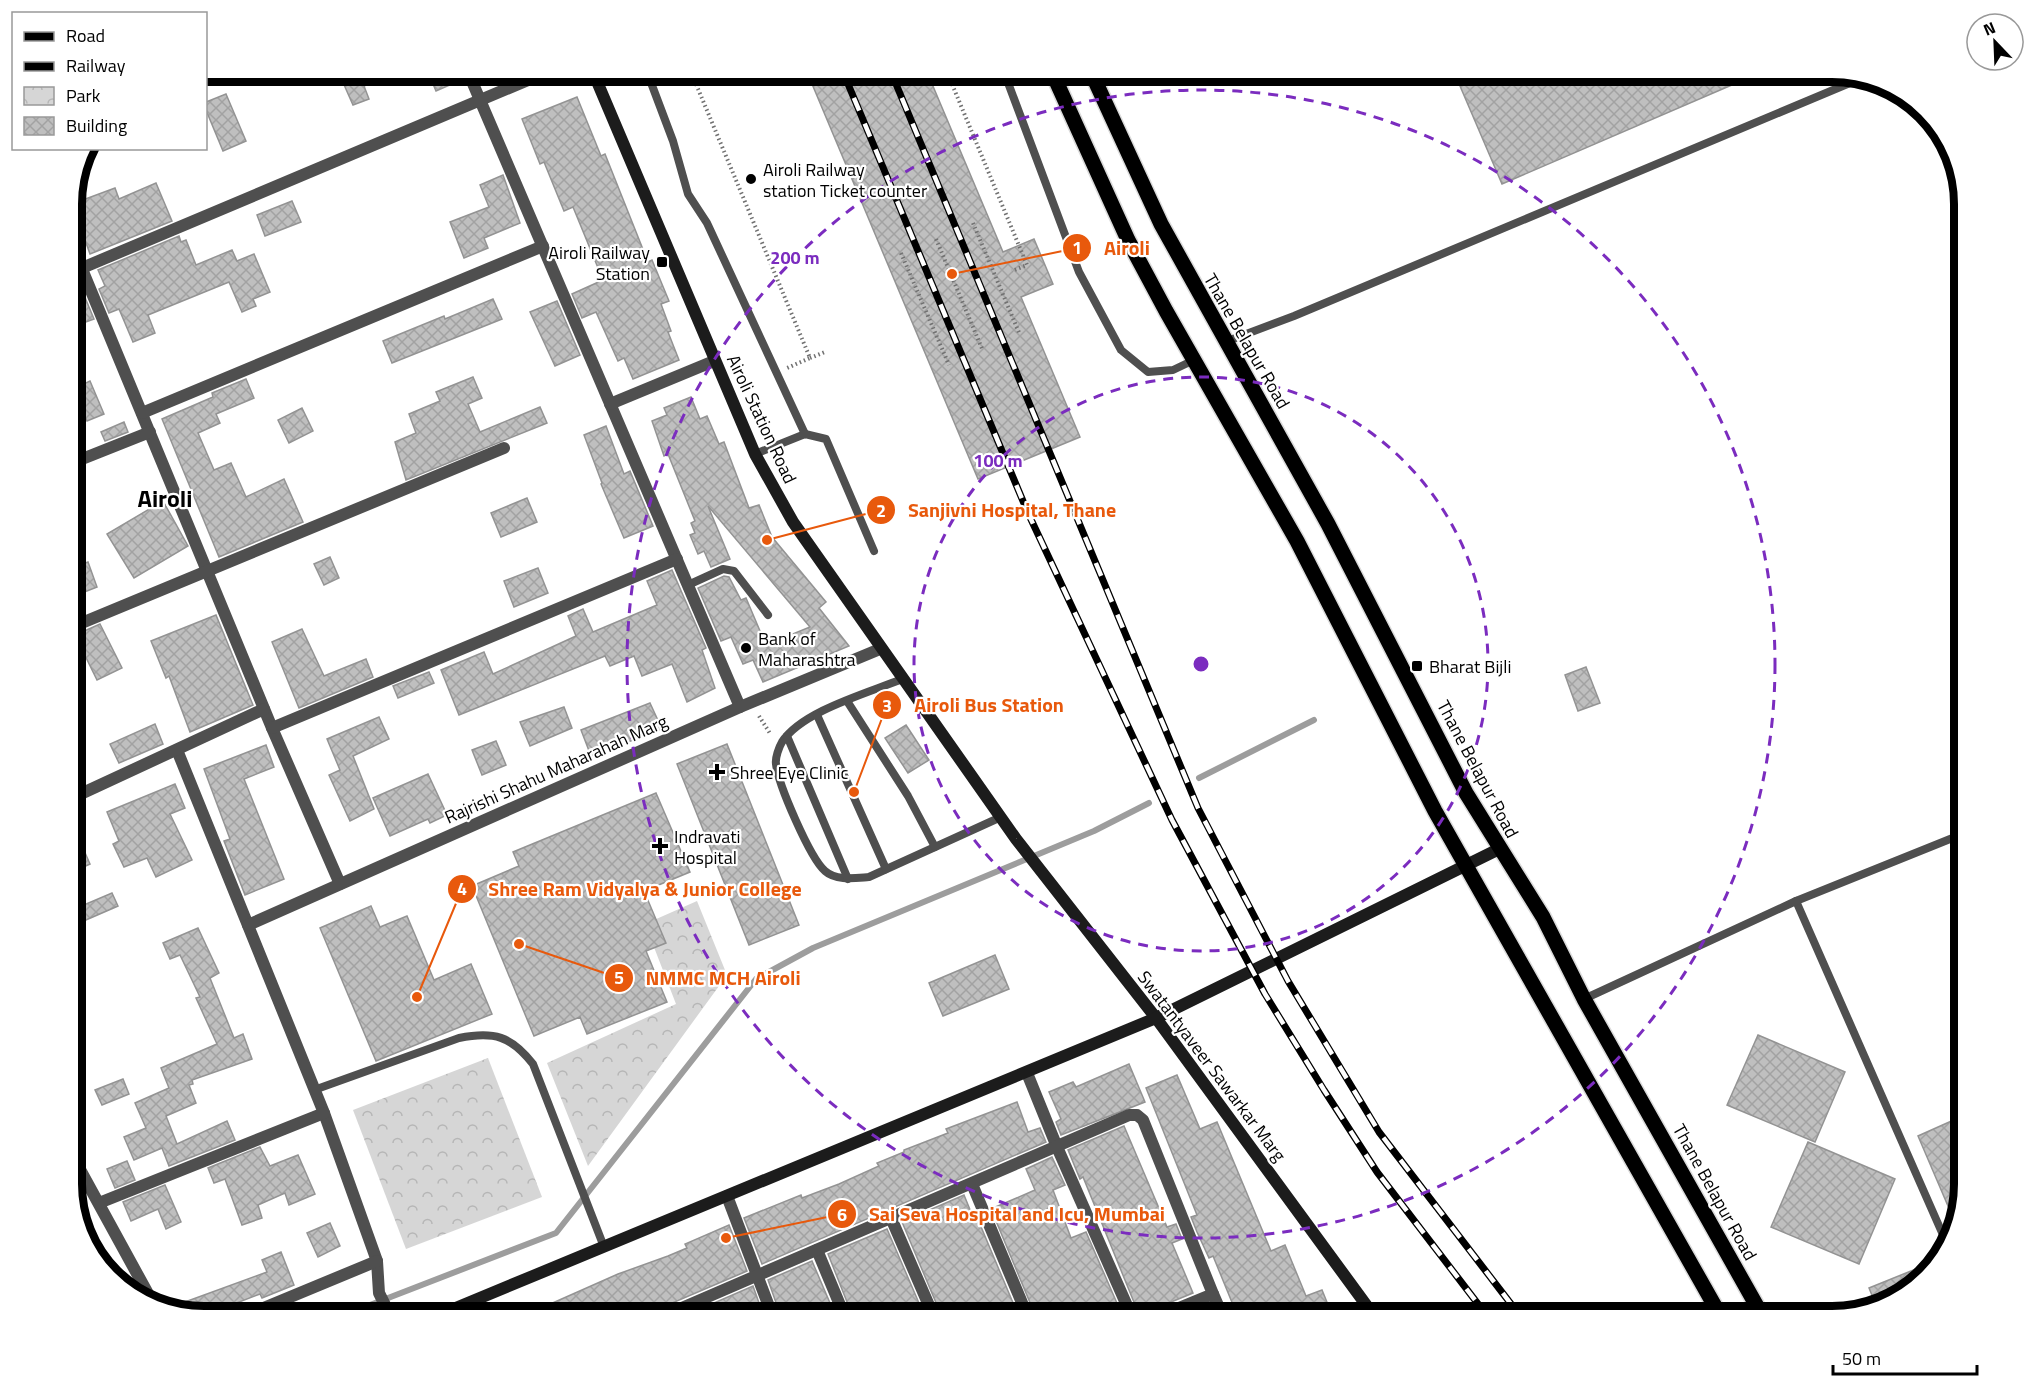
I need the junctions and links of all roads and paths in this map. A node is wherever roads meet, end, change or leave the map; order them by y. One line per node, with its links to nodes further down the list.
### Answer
1 (473, 83): 11 (street)
2 (521, 83): 11 (street)
3 (598, 83): 25 (main road, Airoli Station Road)
4 (651, 83): 27 (lane)
5 (696, 83): 23 (path)
6 (952, 83): 18 (path)
7 (1008, 83): 24 (lane)
8 (1057, 83): 24 (main road)
9 (1096, 83): 20 (main road, Thane Belapur Road)
10 (1848, 84): 20 (lane)
11 (480, 100): 14 (street); 16 (street)
12 (973, 223): 19 (path)
13 (936, 238): 21 (path)
14 (543, 246): 28 (street); 29 (street)
15 (901, 253): 26 (path)
16 (83, 268)
17 (83, 270): 29 (street)
18 (1012, 272)
19 (1020, 335)
20 (1226, 342): 56 (main road, Thane Belapur Road)
21 (983, 351)
22 (825, 352): 23 (path)
23 (810, 358): 27 (path)
24 (1194, 360): 57 (main road)
25 (714, 361): 28 (street); 33 (main road, Airoli Station Road)
26 (949, 365)
27 (775, 373): 31 (lane)
28 (610, 404): 36 (street)
29 (142, 413): 30 (street)
30 (150, 432): 34 (street); 37 (street)
31 (805, 434): 33 (lane); 35 (lane)
32 (504, 448): 37 (street)
33 (755, 454): 41 (main road, Airoli Station Road)
34 (83, 459)
35 (874, 551)
36 (677, 559): 38 (street); 47 (street)
37 (207, 570): 40 (street); 45 (street)
38 (688, 585): 39 (lane); 44 (street)
39 (768, 615)
40 (83, 622)
41 (880, 649): 42 (main road, Airoli Station Road); 44 (street, Rajrishi Shahu Maharahah Marg)
42 (902, 679): 43 (lane); 52 (main road, Airoli Station Road)
43 (847, 701): 46 (lane); 55 (lane)
44 (745, 705): 48 (path); 60 (street, Rajrishi Shahu Maharahah Marg)
45 (264, 709): 47 (street); 50 (street)
46 (817, 715): 49 (lane); 58 (lane)
47 (272, 728): 60 (street)
48 (772, 736)
49 (787, 736): 59 (lane); 59 (lane)
50 (177, 750): 51 (street); 62 (street)
51 (83, 793)
52 (1000, 818): 54 (main road, Airoli Station Road); 55 (lane)
53 (1954, 837): 61 (lane)
54 (1016, 840): 64 (main road, Swatantyaveer Sawarkar Marg)
55 (935, 847): 58 (lane)
56 (1499, 849): 57 (main road); 63 (main road, Thane Belapur Road)
57 (1466, 865): 64 (main road); 93 (main road)
58 (886, 869): 59 (lane)
59 (848, 879)
60 (340, 884): 62 (street, Rajrishi Shahu Maharahah Marg)
61 (1796, 901): 63 (lane); 74 (lane)
62 (248, 926): 66 (street)
63 (1584, 999): 94 (main road, Thane Belapur Road)
64 (1156, 1018): 65 (main road); 92 (main road, Swatantyaveer Sawarkar Marg)
65 (1027, 1073): 68 (street); 71 (main road)
66 (314, 1090): 67 (street); 75 (lane)
67 (324, 1113): 72 (street); 77 (street)
68 (1056, 1147): 70 (street); 80 (street); 89 (street)
69 (83, 1175): 72 (street)
70 (972, 1184): 73 (street); 88 (street)
71 (727, 1196): 75 (main road); 78 (street)
72 (99, 1203): 79 (street)
73 (891, 1218): 76 (street); 87 (street)
74 (1943, 1235)
75 (604, 1247): 83 (main road)
76 (817, 1250): 78 (street); 86 (street)
77 (377, 1261): 81 (street); 82 (street)
78 (758, 1276): 84 (street); 85 (street)
79 (147, 1292)
80 (1213, 1294): 90 (street); 91 (street)
81 (269, 1306)
82 (386, 1306)
83 (461, 1306)
84 (688, 1306)
85 (769, 1306)
86 (840, 1306)
87 (929, 1306)
88 (1023, 1306)
89 (1127, 1306)
90 (1184, 1306)
91 (1218, 1306)
92 (1367, 1306)
93 (1715, 1306)
94 (1757, 1306)

